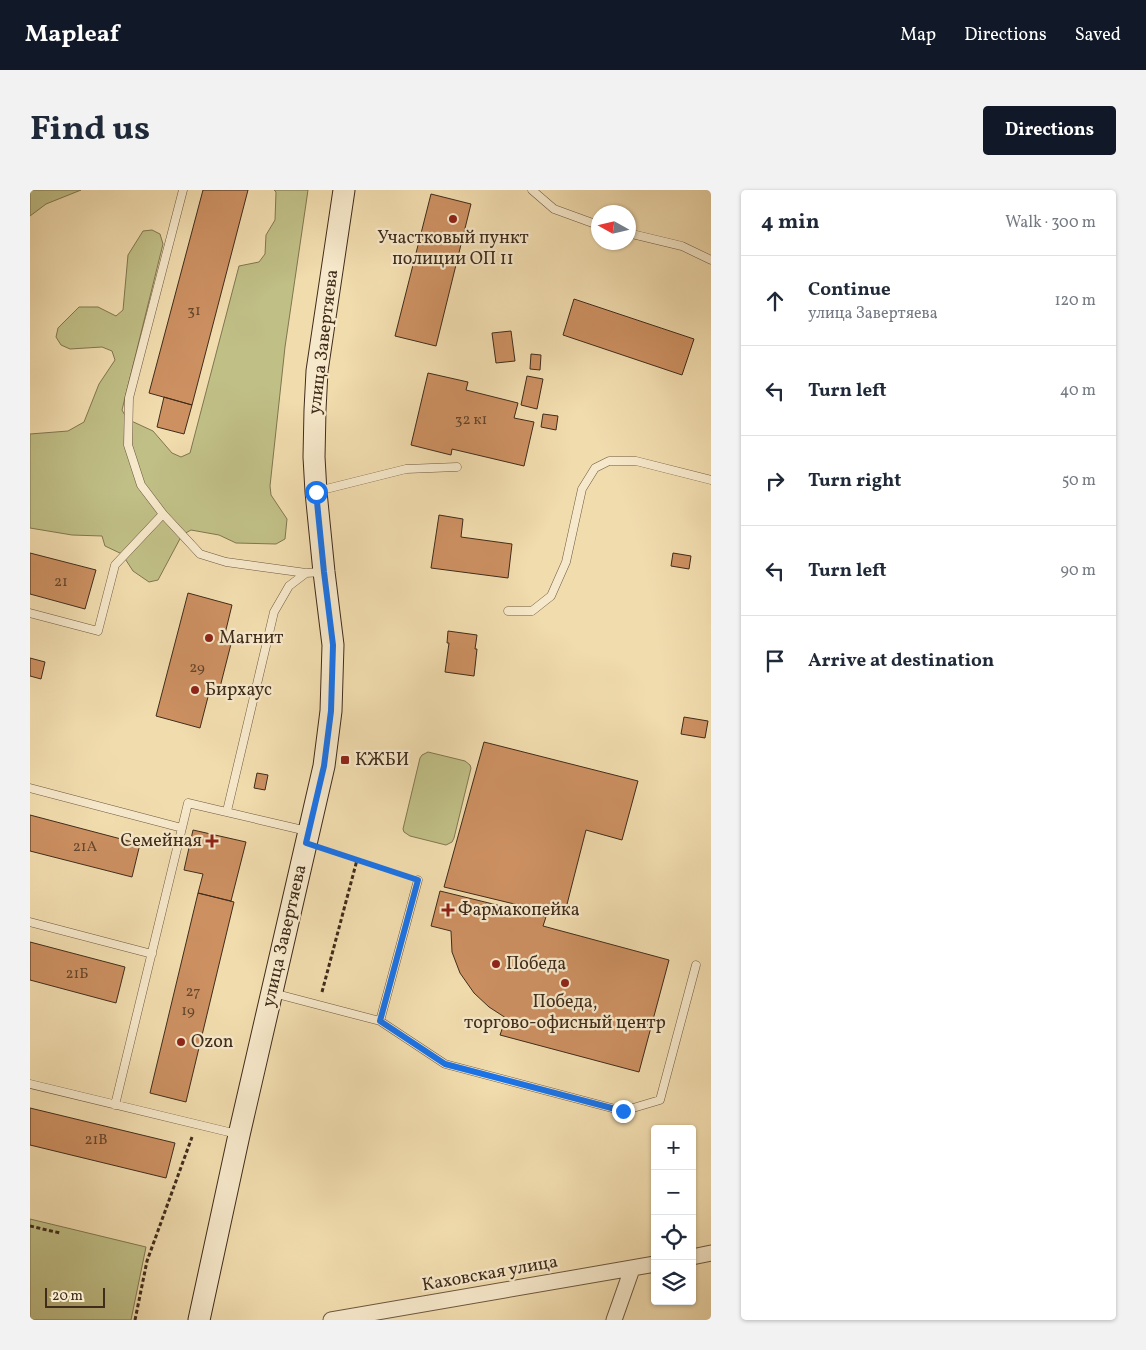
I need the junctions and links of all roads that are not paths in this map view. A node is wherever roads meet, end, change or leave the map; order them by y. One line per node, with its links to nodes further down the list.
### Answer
1 (183, 190): 10 (lane)
2 (344, 190): 9 (main road, улица Завертяева)
3 (532, 190): 4 (lane)
4 (591, 222)
5 (636, 235): 6 (lane)
6 (711, 260)
7 (457, 467): 9 (lane)
8 (711, 480): 12 (lane)
9 (316, 492): 11 (main road, улица Завертяева)
10 (163, 514): 11 (lane); 13 (lane)
11 (315, 572): 15 (lane); 17 (main road, улица Завертяева)
12 (508, 611)
13 (30, 613)
14 (30, 788): 16 (lane)
15 (227, 811): 16 (lane); 17 (lane)
16 (182, 828): 20 (lane)
17 (308, 837): 22 (main road, улица Завертяева)
18 (418, 880): 23 (lane)
19 (30, 922): 20 (lane)
20 (152, 954): 25 (lane)
21 (696, 965): 23 (lane)
22 (271, 992): 23 (lane); 26 (main road, улица Завертяева)
23 (380, 1021)
24 (30, 1084): 25 (lane)
25 (115, 1104): 26 (lane)
26 (239, 1135): 31 (main road, улица Завертяева)
27 (711, 1253): 28 (street)
28 (696, 1256)
29 (651, 1265): 30 (street, Каховская улица)
30 (632, 1269): 32 (street, Каховская улица); 33 (street)
31 (199, 1320)
32 (331, 1320)
33 (614, 1320)

